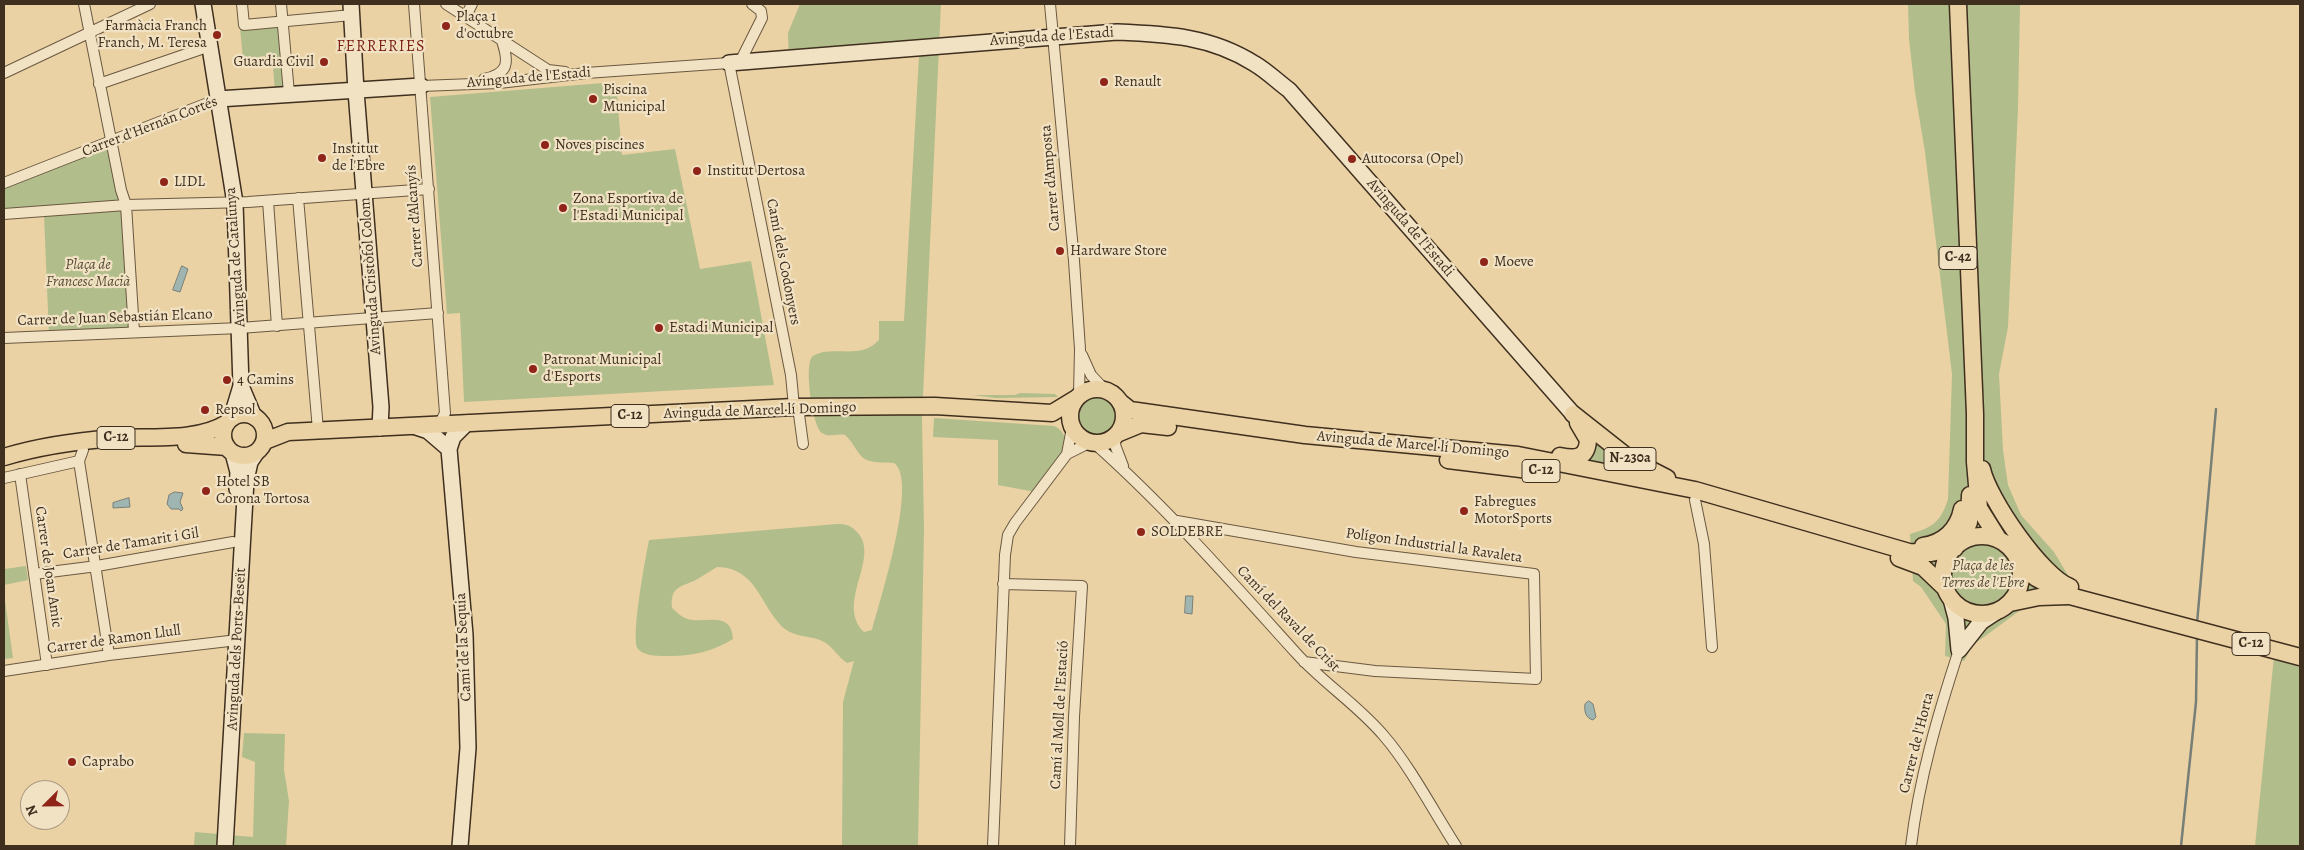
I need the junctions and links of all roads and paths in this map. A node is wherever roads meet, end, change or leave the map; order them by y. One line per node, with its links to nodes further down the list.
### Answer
1 (84, 4): 16 (street)
2 (150, 4): 16 (street)
3 (203, 4): 20 (street, Avinguda de Catalunya)
4 (242, 4): 15 (street)
5 (281, 4): 15 (street)
6 (414, 4): 28 (street, Carrer d'Alcanyís)
7 (446, 4): 14 (street)
8 (472, 4): 14 (street)
9 (752, 4): 21 (street)
10 (1050, 4): 17 (street, Carrer d'Amposta)
11 (1947, 4): 18 (main road, C-42)
12 (1958, 4): 18 (main road, C-42)
13 (352, 9): 15 (street); 29 (street, Avinguda Cristòfol Colom)
14 (466, 16): 19 (street)
15 (283, 22): 30 (street)
16 (89, 33): 23 (street); 26 (street)
17 (1053, 36): 21 (street, Avinguda de l'Estadi / N-230a); 48 (street, Carrer d'Amposta); 55 (street, Avinguda de l'Estadi / N-230a)
18 (1954, 36): 56 (main road, C-42); 80 (main road, C-42)
19 (502, 41): 22 (street); 27 (street)
20 (210, 46): 26 (street); 31 (street, Avinguda de Catalunya)
21 (735, 63): 24 (street, Avinguda de l'Estadi); 53 (street, Camí dels Codonyers)
22 (543, 67): 24 (street); 25 (street)
23 (4, 74)
24 (586, 74): 25 (street, Avinguda de l'Estadi)
25 (536, 80): 27 (street, Avinguda de l'Estadi)
26 (99, 84): 32 (street)
27 (454, 84): 28 (street, Avinguda de l'Estadi)
28 (421, 86): 29 (street, Carrer d'Hernán Cortés); 34 (street, Carrer d'Alcanyís)
29 (356, 92): 30 (street, Carrer d'Hernán Cortés); 35 (street, Avinguda Cristòfol Colom)
30 (289, 94): 31 (street, Carrer d'Hernán Cortés)
31 (218, 99): 32 (street, Carrer d'Hernán Cortés); 38 (street, Avinguda de Catalunya)
32 (112, 140): 33 (street, Carrer d'Hernán Cortés); 39 (street)
33 (4, 183)
34 (429, 189): 35 (street); 41 (street, Carrer d'Alcanyís)
35 (364, 192): 36 (street); 42 (street, Avinguda Cristòfol Colom)
36 (298, 198): 37 (street); 43 (street)
37 (268, 201): 38 (street); 44 (street)
38 (235, 203): 39 (street); 45 (street, Avinguda de Catalunya)
39 (126, 206): 40 (street); 46 (street)
40 (4, 214)
41 (438, 313): 42 (street, Carrer de Juan Sebastián Elcano); 60 (street, Carrer d'Alcanyís)
42 (374, 318): 43 (street, Carrer de Juan Sebastián Elcano); 63 (street, Avinguda Cristòfol Colom)
43 (308, 323): 44 (street, Carrer de Juan Sebastián Elcano); 64 (street)
44 (277, 326): 45 (street, Carrer de Juan Sebastián Elcano)
45 (240, 328): 46 (street, Carrer de Juan Sebastián Elcano); 49 (street, Avinguda de Catalunya)
46 (134, 331): 47 (street, Carrer de Juan Sebastián Elcano)
47 (4, 338)
48 (1080, 349): 50 (street); 51 (street)
49 (241, 386): 57 (street); 58 (street)
50 (1105, 390): 51 (main road); 52 (main road, C-12)
51 (1077, 397): 54 (main road); 62 (main road)
52 (1120, 402): 66 (main road); 74 (main road, Avinguda de Marcel·lí Domingo / C-12)
53 (796, 407): 54 (main road, Avinguda de Marcel·lí Domingo / C-12); 59 (main road, Avinguda de Marcel·lí Domingo / C-12); 68 (street, Camí dels Codonyers)
54 (1052, 413): 62 (main road, Avinguda de Marcel·lí Domingo / C-12)
55 (1573, 414): 74 (main road, N-230a); 81 (main road, N-230a)
56 (1975, 414): 83 (main road, C-42); 95 (main road)
57 (258, 420): 58 (main road, C-12); 65 (main road, Avinguda de Marcel·lí Domingo / C-12); 69 (main road)
58 (229, 421): 71 (main road); 75 (main road, C-12)
59 (466, 423): 60 (main road, Avinguda de Marcel·lí Domingo / C-12); 70 (street)
60 (439, 425): 61 (main road, Avinguda de Marcel·lí Domingo / C-12)
61 (412, 426): 63 (main road, Avinguda de Marcel·lí Domingo / C-12); 70 (street)
62 (1071, 427): 67 (main road, C-12); 72 (street)
63 (380, 428): 64 (main road, Avinguda de Marcel·lí Domingo / C-12)
64 (318, 430): 65 (main road, Avinguda de Marcel·lí Domingo / C-12)
65 (288, 432): 69 (main road, Avinguda de Marcel·lí Domingo / C-12)
66 (1118, 434): 67 (main road, C-12); 77 (street); 81 (main road, C-12)
67 (1092, 443): 72 (street); 77 (street, Camí del Raval de Crist)
68 (803, 444)
69 (260, 447): 71 (main road, C-12); 105 (street, Avinguda dels Ports-Beseït)
70 (449, 449): 106 (street, Camí de la Sequia)
71 (230, 450): 73 (main road, C-12); 84 (street, Avinguda dels Ports-Beseït)
72 (1067, 454): 90 (street)
73 (81, 455): 76 (main road, C-12); 78 (street); 88 (street)
74 (1518, 455): 81 (main road, Avinguda de Marcel·lí Domingo / C-12)
75 (4, 457)
76 (4, 466)
77 (1124, 469): 82 (street, Camí del Raval de Crist)
78 (20, 474): 79 (street); 89 (street, Carrer de Joan Amic)
79 (4, 478)
80 (1968, 480): 85 (main road); 86 (main road, C-42)
81 (1695, 495): 85 (main road, Avinguda de Marcel·lí Domingo / C-12); 91 (main road, C-12); 97 (street)
82 (1176, 521): 101 (street, Camí del Raval de Crist); 101 (street, Polígon Industrial la Ravaleta)
83 (1999, 540): 86 (main road, C-12); 87 (main road, C-12)
84 (233, 542): 88 (street, Carrer de Tamarit i Gil); 96 (street, Avinguda dels Ports-Beseït)
85 (1881, 543): 86 (main road, C-12)
86 (1958, 545): 91 (main road)
87 (2019, 563): 92 (main road, C-12); 93 (main road)
88 (97, 566): 89 (street, Carrer de Tamarit i Gil); 99 (street)
89 (34, 574): 102 (street, Carrer de Joan Amic)
90 (1004, 584): 107 (street); 108 (street, Camí al Moll de l'Estació)
91 (1949, 594): 94 (main road, C-12); 98 (street)
92 (2070, 596): 93 (main road, C-12); 95 (main road, C-12)
93 (2010, 602): 94 (main road, C-12)
94 (1996, 612): 98 (street)
95 (2140, 615): 100 (main road, C-12)
96 (229, 641): 99 (street, Carrer de Ramon Llull); 104 (street, Avinguda dels Ports-Beseït)
97 (1712, 647)
98 (1959, 650): 110 (street, Carrer de l'Horta)
99 (109, 655): 102 (street, Carrer de Ramon Llull)
100 (2300, 656)
101 (1304, 662): 109 (street, Camí del Raval de Crist)
102 (47, 664): 103 (street, Carrer de Ramon Llull)
103 (4, 672)
104 (216, 846)
105 (225, 846)
106 (460, 846)
107 (993, 846)
108 (1070, 846)
109 (1456, 846)
110 (1911, 846)

